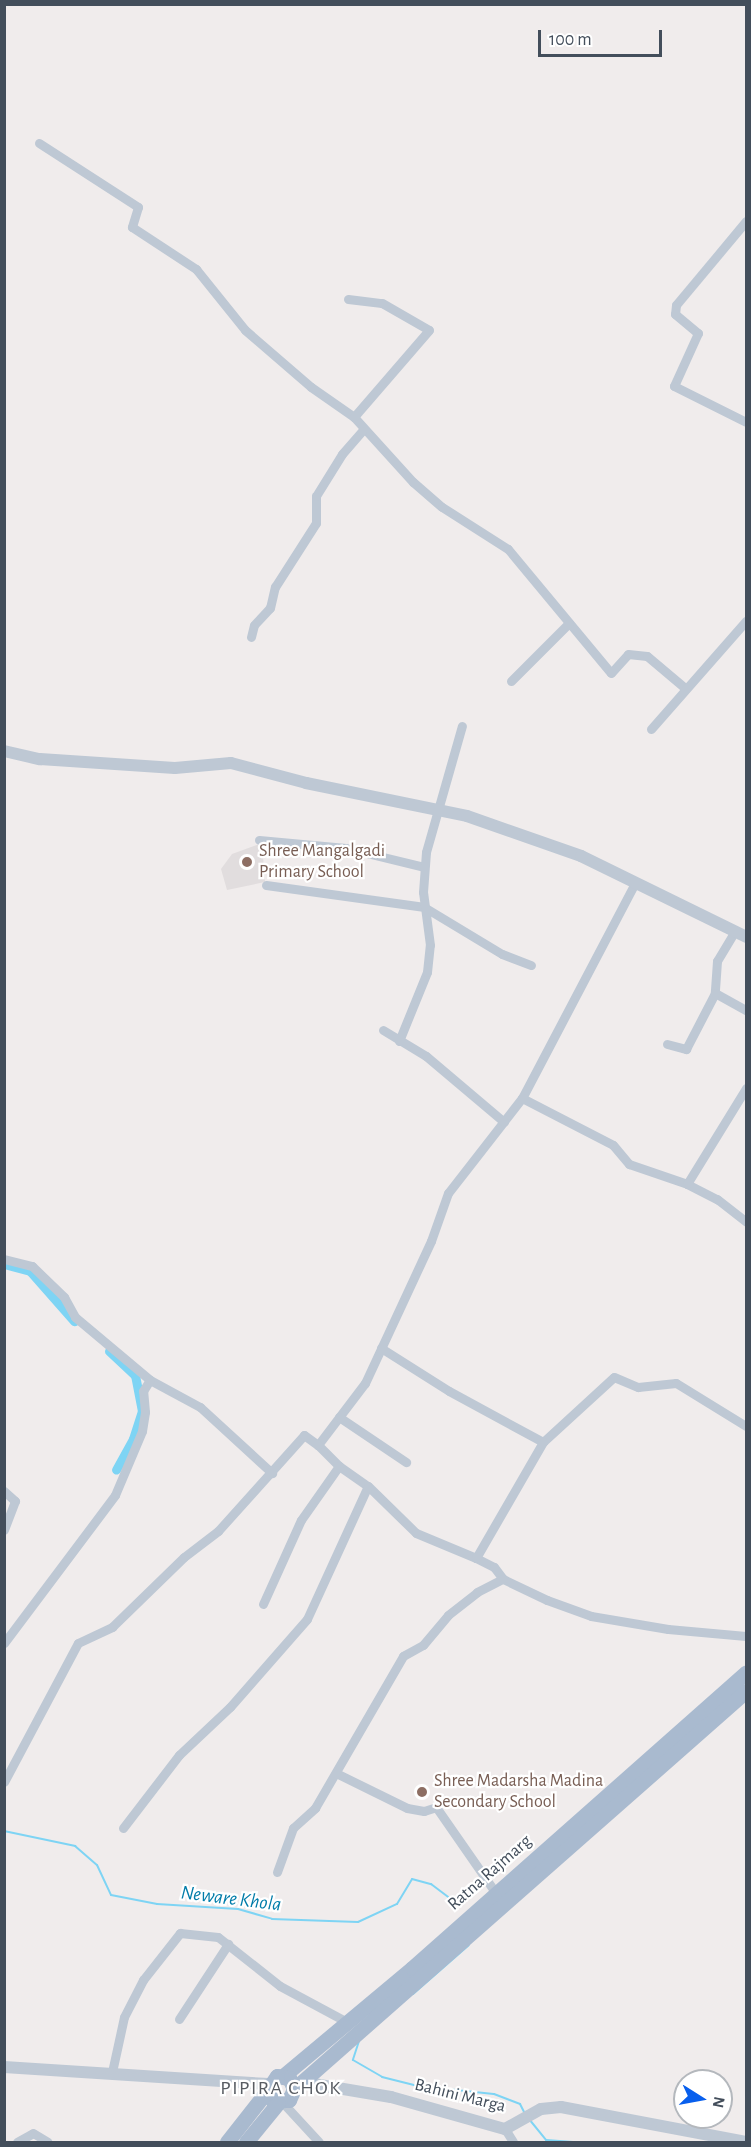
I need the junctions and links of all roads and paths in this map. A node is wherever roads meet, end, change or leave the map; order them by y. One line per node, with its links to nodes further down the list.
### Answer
1 (39, 143): 4 (street)
2 (747, 221): 5 (street)
3 (348, 299): 4 (street)
4 (354, 417): 6 (street)
5 (747, 422)
6 (362, 431): 8 (street); 9 (street)
7 (747, 621): 11 (street)
8 (569, 623): 10 (street); 11 (street)
9 (251, 637)
10 (511, 681)
11 (685, 688): 13 (street)
12 (462, 726): 15 (street)
13 (651, 729)
14 (4, 751): 15 (street)
15 (437, 810): 17 (street); 18 (street)
16 (259, 840): 17 (street)
17 (424, 867): 20 (street)
18 (635, 883): 21 (street); 30 (street)
19 (266, 885): 20 (street)
20 (424, 907): 23 (street); 27 (street)
21 (735, 931): 22 (street); 24 (street)
22 (747, 937)
23 (531, 965)
24 (715, 993): 25 (street); 28 (street)
25 (747, 1010)
26 (383, 1030): 27 (street)
27 (399, 1041): 31 (street)
28 (667, 1044)
29 (747, 1088): 32 (street)
30 (522, 1098): 31 (street); 32 (street)
31 (504, 1122): 35 (street)
32 (687, 1184): 33 (street)
33 (747, 1222)
34 (4, 1259): 36 (street)
35 (381, 1348): 37 (street); 39 (street)
36 (150, 1380): 43 (street); 51 (street)
37 (339, 1417): 40 (street); 41 (street)
38 (747, 1426): 39 (street)
39 (543, 1442): 47 (street)
40 (318, 1445): 42 (street); 43 (street)
41 (406, 1462)
42 (339, 1466): 44 (street); 49 (street)
43 (272, 1473): 55 (street)
44 (368, 1486): 47 (street); 56 (street)
45 (4, 1491): 46 (street)
46 (4, 1530)
47 (476, 1558): 48 (street)
48 (503, 1579): 50 (street); 54 (street)
49 (263, 1604)
50 (747, 1636)
51 (4, 1642)
52 (747, 1672): 58 (main road, Ratna Rajmarg)
53 (747, 1691): 65 (main road, Ratna Rajmarg)
54 (336, 1773): 57 (street); 58 (street)
55 (4, 1782)
56 (123, 1828)
57 (277, 1872)
58 (495, 1892): 61 (main road, Ratna Rajmarg)
59 (228, 1944): 60 (street); 61 (street); 63 (street)
60 (179, 2019)
61 (345, 2021): 64 (main road, Ratna Rajmarg)
62 (4, 2067): 63 (street)
63 (112, 2072): 66 (street)
64 (283, 2076): 65 (main road); 66 (main road, Ratna Rajmarg)
65 (298, 2086): 67 (main road, Ratna Rajmarg); 68 (street, Bahini Marga)
66 (267, 2088): 67 (main road); 71 (main road, Ratna Rajmarg)
67 (281, 2103): 72 (main road, Ratna Rajmarg); 73 (street)
68 (505, 2129): 74 (street); 75 (street, Bahini Marga)
69 (17, 2142): 70 (street)
70 (48, 2142)
71 (226, 2142)
72 (246, 2142)
73 (319, 2142)
74 (513, 2142)
75 (747, 2142)

